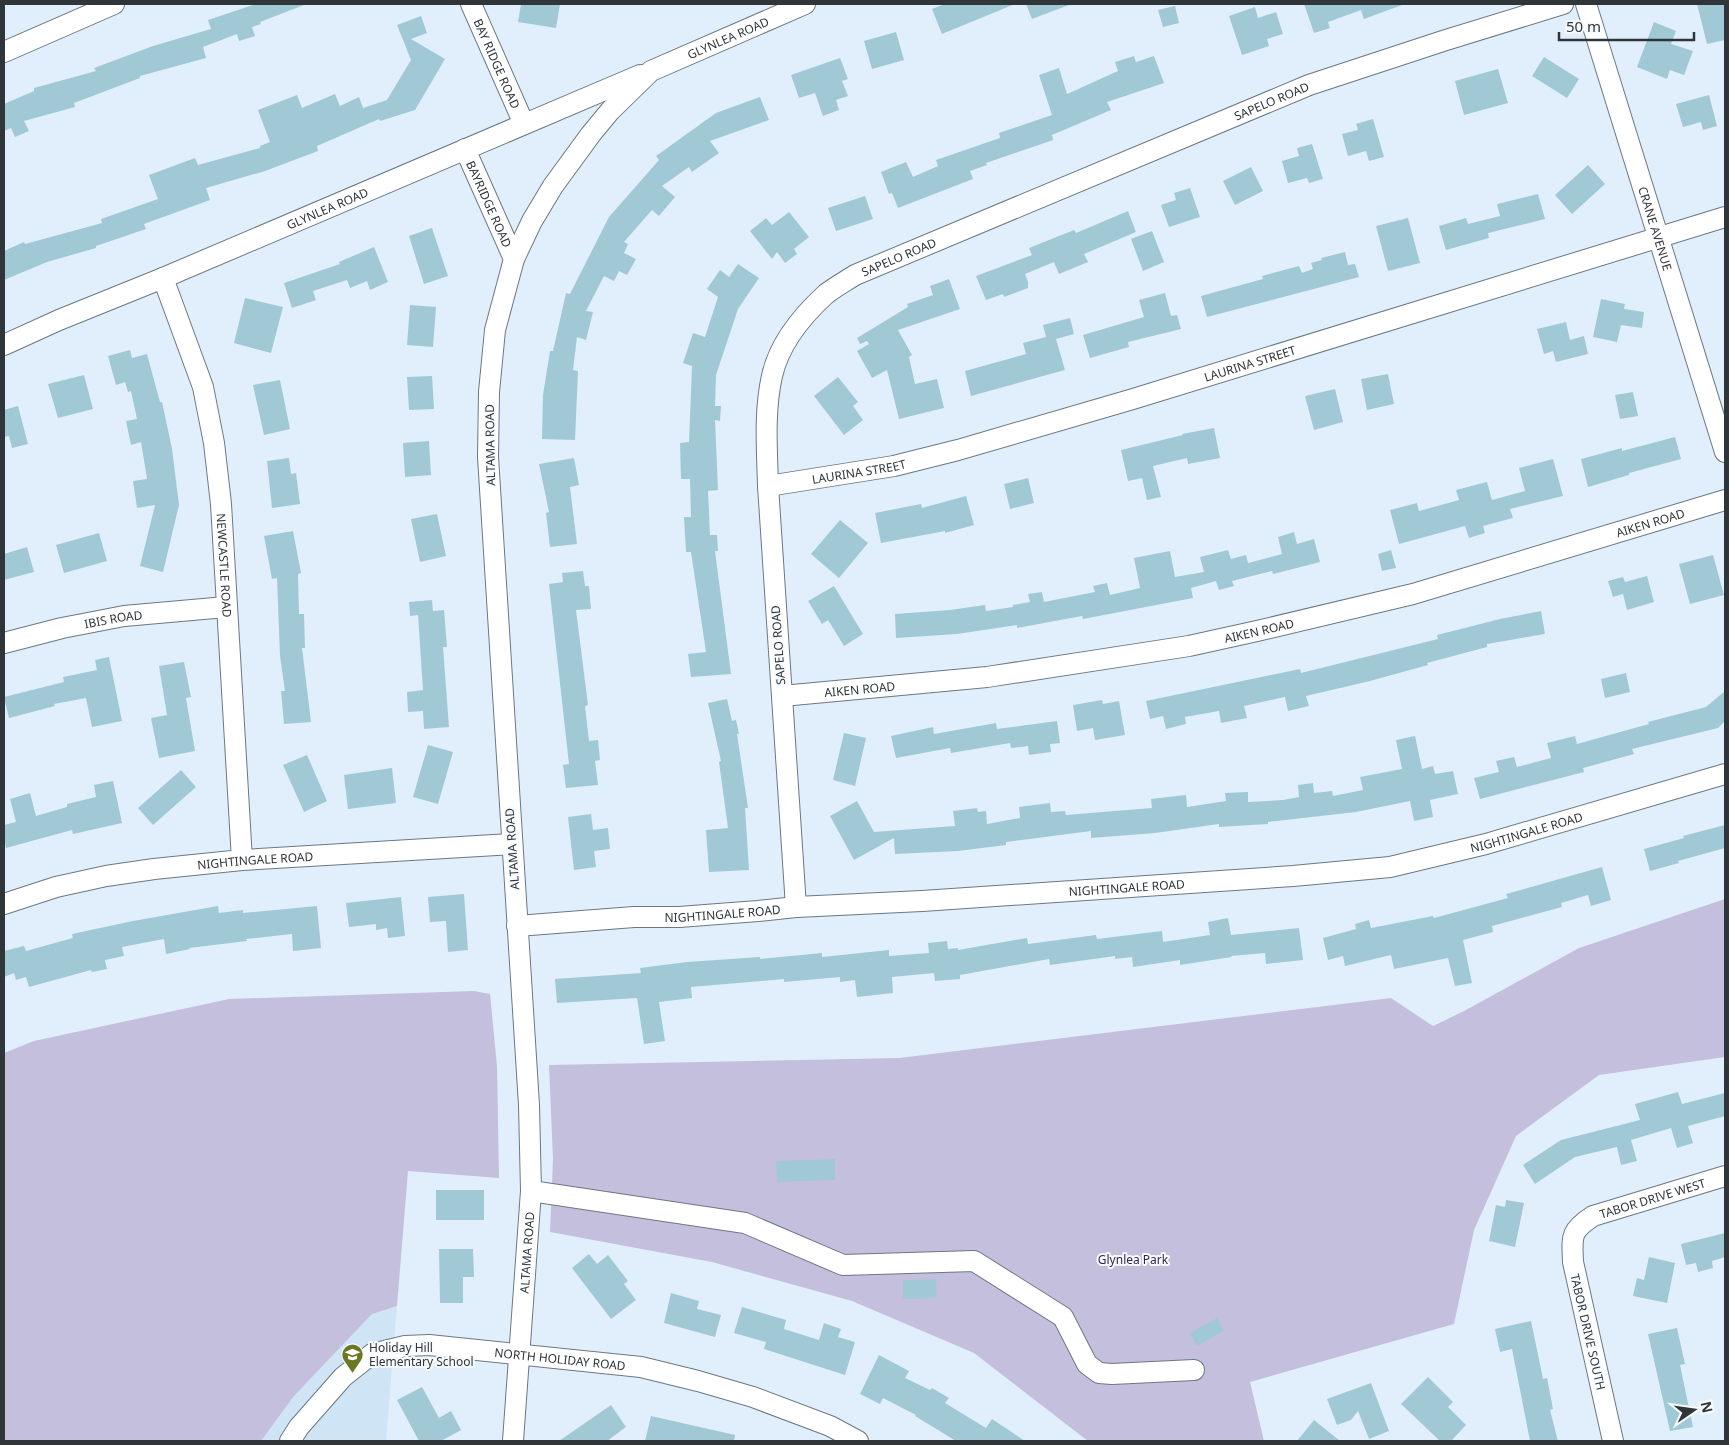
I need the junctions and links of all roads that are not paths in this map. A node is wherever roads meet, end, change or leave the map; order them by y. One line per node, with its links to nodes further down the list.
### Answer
1 (114, 4): 6 (street)
2 (471, 4): 8 (street, BAY RIDGE ROAD)
3 (805, 4): 7 (street, GLYNLEA ROAD)
4 (1563, 4): 16 (street, SAPELO ROAD)
5 (1586, 4): 11 (street, CRANE AVENUE)
6 (4, 52)
7 (651, 71): 8 (street, GLYNLEA ROAD); 12 (street, GLYNLEA ROAD)
8 (524, 124): 9 (street, GLYNLEA ROAD)
9 (465, 149): 12 (street, BAYRIDGE ROAD); 13 (street, GLYNLEA ROAD)
10 (1725, 217): 11 (street, LAURINA STREET)
11 (1658, 238): 15 (street, CRANE AVENUE); 16 (street, LAURINA STREET)
12 (514, 260): 22 (street, ALTAMA ROAD)
13 (163, 278): 14 (street, GLYNLEA ROAD); 18 (street, NEWCASTLE ROAD)
14 (4, 345)
15 (1725, 452)
16 (768, 486): 20 (street, SAPELO ROAD)
17 (1725, 500): 20 (street, AIKEN ROAD)
18 (226, 606): 19 (street, IBIS ROAD); 23 (street, NEWCASTLE ROAD)
19 (4, 643)
20 (782, 696): 25 (street, SAPELO ROAD)
21 (1725, 774): 25 (street, NIGHTINGALE ROAD)
22 (512, 844): 23 (street, NIGHTINGALE ROAD); 26 (street, ALTAMA ROAD)
23 (242, 860): 24 (street, NIGHTINGALE ROAD)
24 (4, 904)
25 (796, 907): 26 (street, NIGHTINGALE ROAD)
26 (517, 926): 28 (street, ALTAMA ROAD)
27 (1725, 1176): 29 (street, TABOR DRIVE WEST)
28 (531, 1191): 30 (street, ALTAMA ROAD); 31 (street)
29 (1581, 1224): 35 (street, TABOR DRIVE SOUTH)
30 (520, 1354): 32 (street, NORTH HOLIDAY ROAD); 33 (street, ALTAMA ROAD); 34 (street, NORTH HOLIDAY ROAD)
31 (1194, 1370)
32 (290, 1441)
33 (513, 1441)
34 (858, 1441)
35 (1613, 1441)

